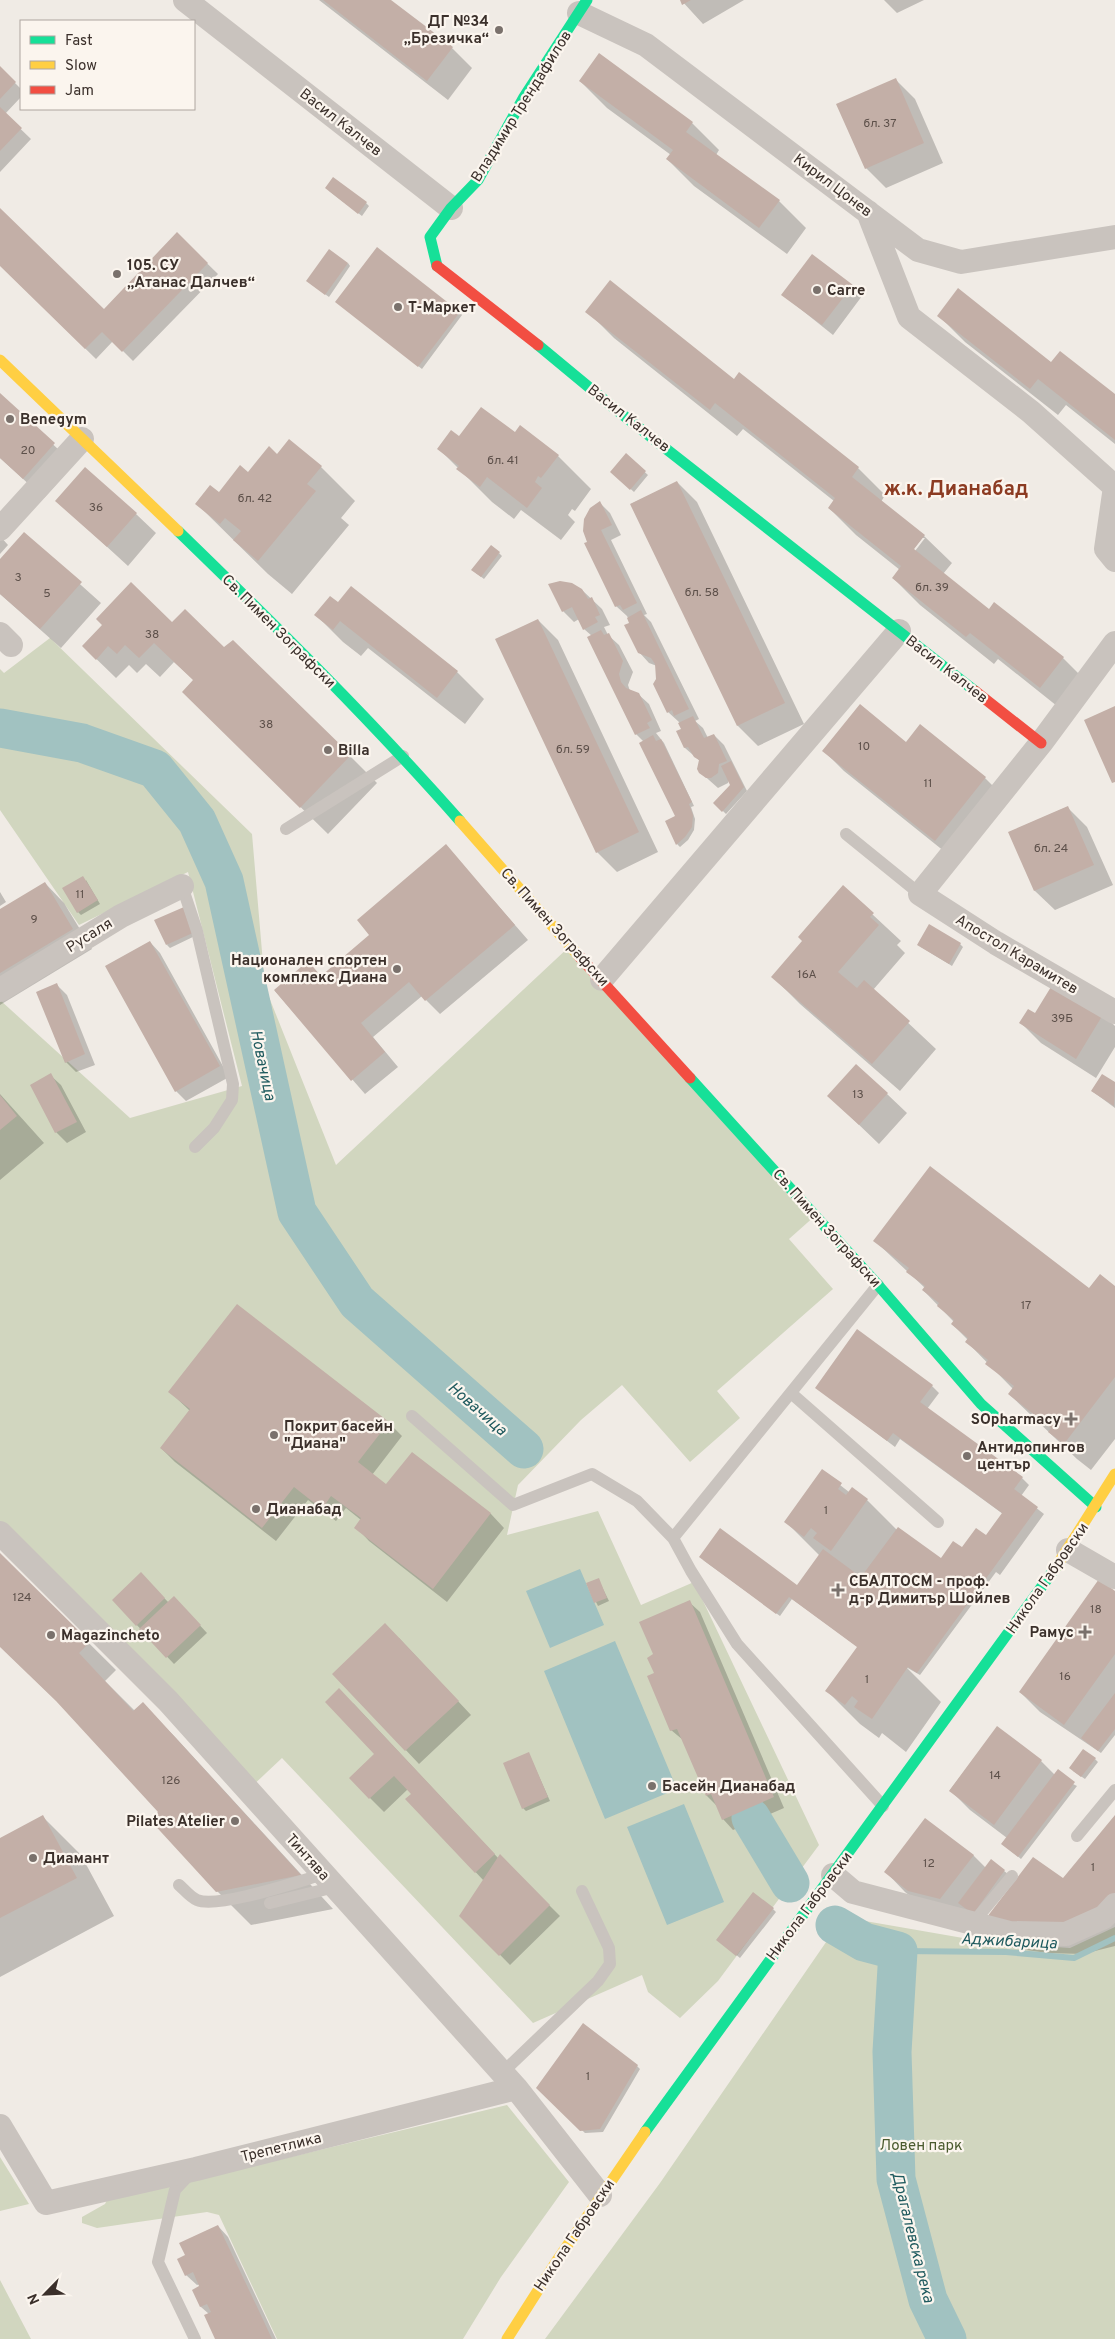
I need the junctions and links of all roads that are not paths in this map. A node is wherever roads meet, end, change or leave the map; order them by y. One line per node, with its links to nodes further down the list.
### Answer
1 (185, 0): 3 (street, Васил Калчев)
2 (583, 7): 3 (street, Владимир Трендафилов); 4 (street, Кирил Цонев)
3 (451, 208): 11 (street, Васил Калчев)
4 (868, 212): 5 (street, Кирил Цонев); 8 (street)
5 (1115, 237)
6 (0, 360): 7 (street, Св. Пимен Зографски)
7 (82, 439): 9 (street); 14 (street, Св. Пимен Зографски)
8 (1115, 487): 10 (street)
9 (0, 529)
10 (1115, 560)
11 (899, 631): 13 (street, Васил Калчев); 19 (street)
12 (1115, 643): 13 (street)
13 (1041, 743): 18 (street)
14 (403, 756): 15 (lane); 19 (street, Св. Пимен Зографски)
15 (286, 829)
16 (846, 834): 18 (lane, Апостол Карамитев)
17 (182, 886): 20 (street, Русаля); 22 (lane)
18 (920, 894): 21 (street, Апостол Карамитев)
19 (602, 979): 23 (street, Св. Пимен Зографски)
20 (0, 990)
21 (1115, 1012)
22 (195, 1148)
23 (878, 1285): 24 (lane); 27 (street, Св. Пимен Зографски)
24 (791, 1393): 28 (lane); 30 (lane)
25 (412, 1416): 30 (lane)
26 (1115, 1474): 27 (street, Никола Габровски)
27 (1096, 1507): 31 (street, Никола Габровски)
28 (938, 1522)
29 (0, 1533): 38 (street, Тинтява)
30 (673, 1538): 34 (lane)
31 (1068, 1550): 32 (street); 34 (street, Никола Габровски)
32 (1115, 1577)
33 (1115, 1790): 35 (lane)
34 (883, 1806): 36 (street, Никола Габровски)
35 (1078, 1836)
36 (832, 1876): 43 (street); 47 (street, Никола Габровски)
37 (1012, 1876): 43 (lane)
38 (329, 1881): 39 (lane); 41 (lane); 44 (street, Тинтява)
39 (179, 1885)
40 (582, 1891): 44 (lane)
41 (270, 1903)
42 (1115, 1905): 43 (street)
43 (973, 1923)
44 (509, 2081): 46 (street, Трепетлика); 47 (street, Тинтява)
45 (0, 2126): 46 (street, Трепетлика)
46 (196, 2169): 48 (lane)
47 (600, 2195): 49 (street, Никола Габровски)
48 (195, 2339)
49 (507, 2339)

